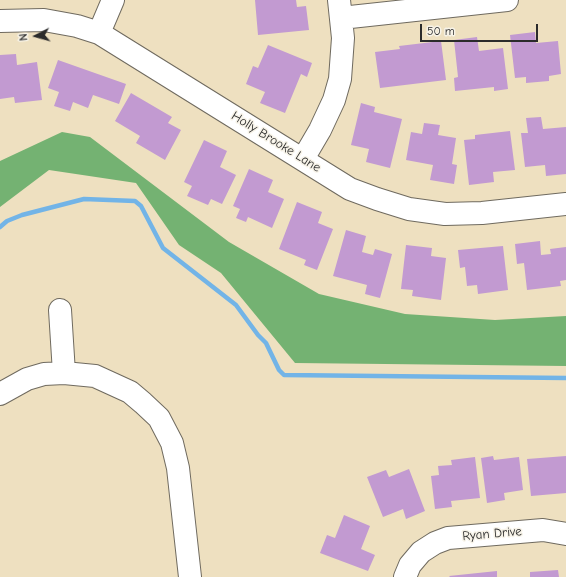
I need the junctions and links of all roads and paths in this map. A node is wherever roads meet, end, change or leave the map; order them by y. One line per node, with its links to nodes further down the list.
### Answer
1 (113, 0): 5 (street)
2 (507, 0): 3 (street)
3 (340, 9): 6 (street)
4 (0, 21): 5 (street, Holly Brooke Lane)
5 (99, 33): 6 (street, Holly Brooke Lane)
6 (304, 159): 7 (street, Holly Brooke Lane)
7 (566, 204)
8 (60, 310): 9 (street)
9 (64, 373): 10 (street); 12 (street)
10 (0, 394)
11 (566, 534): 13 (street, Ryan Drive)
12 (190, 577)
13 (405, 577)

